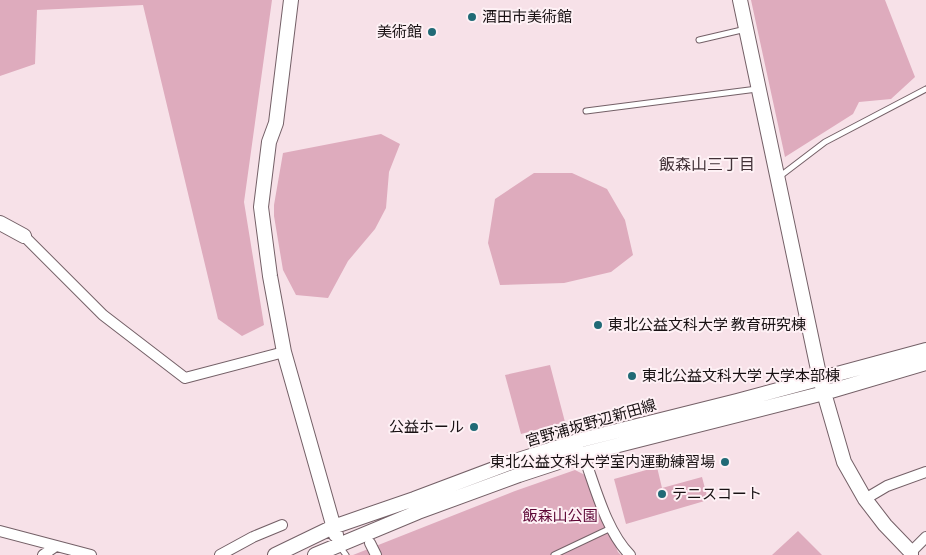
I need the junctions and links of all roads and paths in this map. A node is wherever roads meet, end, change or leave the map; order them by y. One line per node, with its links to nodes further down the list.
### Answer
1 (291, 0): 12 (main road)
2 (740, 0): 3 (main road)
3 (747, 29): 4 (lane); 5 (main road)
4 (699, 40)
5 (760, 88): 7 (lane); 8 (main road)
6 (926, 89): 8 (lane)
7 (586, 112)
8 (779, 177): 14 (main road)
9 (0, 223): 10 (main road)
10 (24, 236): 12 (street)
11 (926, 350): 14 (main road, 宮野浦坂野辺新田線)
12 (284, 352): 19 (main road)
13 (926, 363): 14 (main road, 宮野浦坂野辺新田線)
14 (822, 386): 15 (main road, 宮野浦坂野辺新田線); 17 (main road); 19 (main road, 宮野浦坂野辺新田線)
15 (583, 454): 20 (street); 25 (main road, 宮野浦坂野辺新田線)
16 (926, 472): 17 (street)
17 (865, 499): 26 (main road)
18 (282, 525): 29 (street)
19 (333, 526): 25 (main road); 30 (main road, 宮野浦坂野辺新田線)
20 (611, 528): 33 (lane); 34 (street)
21 (0, 531): 24 (street)
22 (926, 537): 26 (street)
23 (370, 543): 32 (street)
24 (56, 546): 27 (street); 28 (street)
25 (343, 551): 31 (main road, 宮野浦坂野辺新田線)
26 (912, 554)
27 (43, 555)
28 (91, 555)
29 (220, 555)
30 (275, 555)
31 (315, 555)
32 (376, 555)
33 (554, 555)
34 (630, 555)

